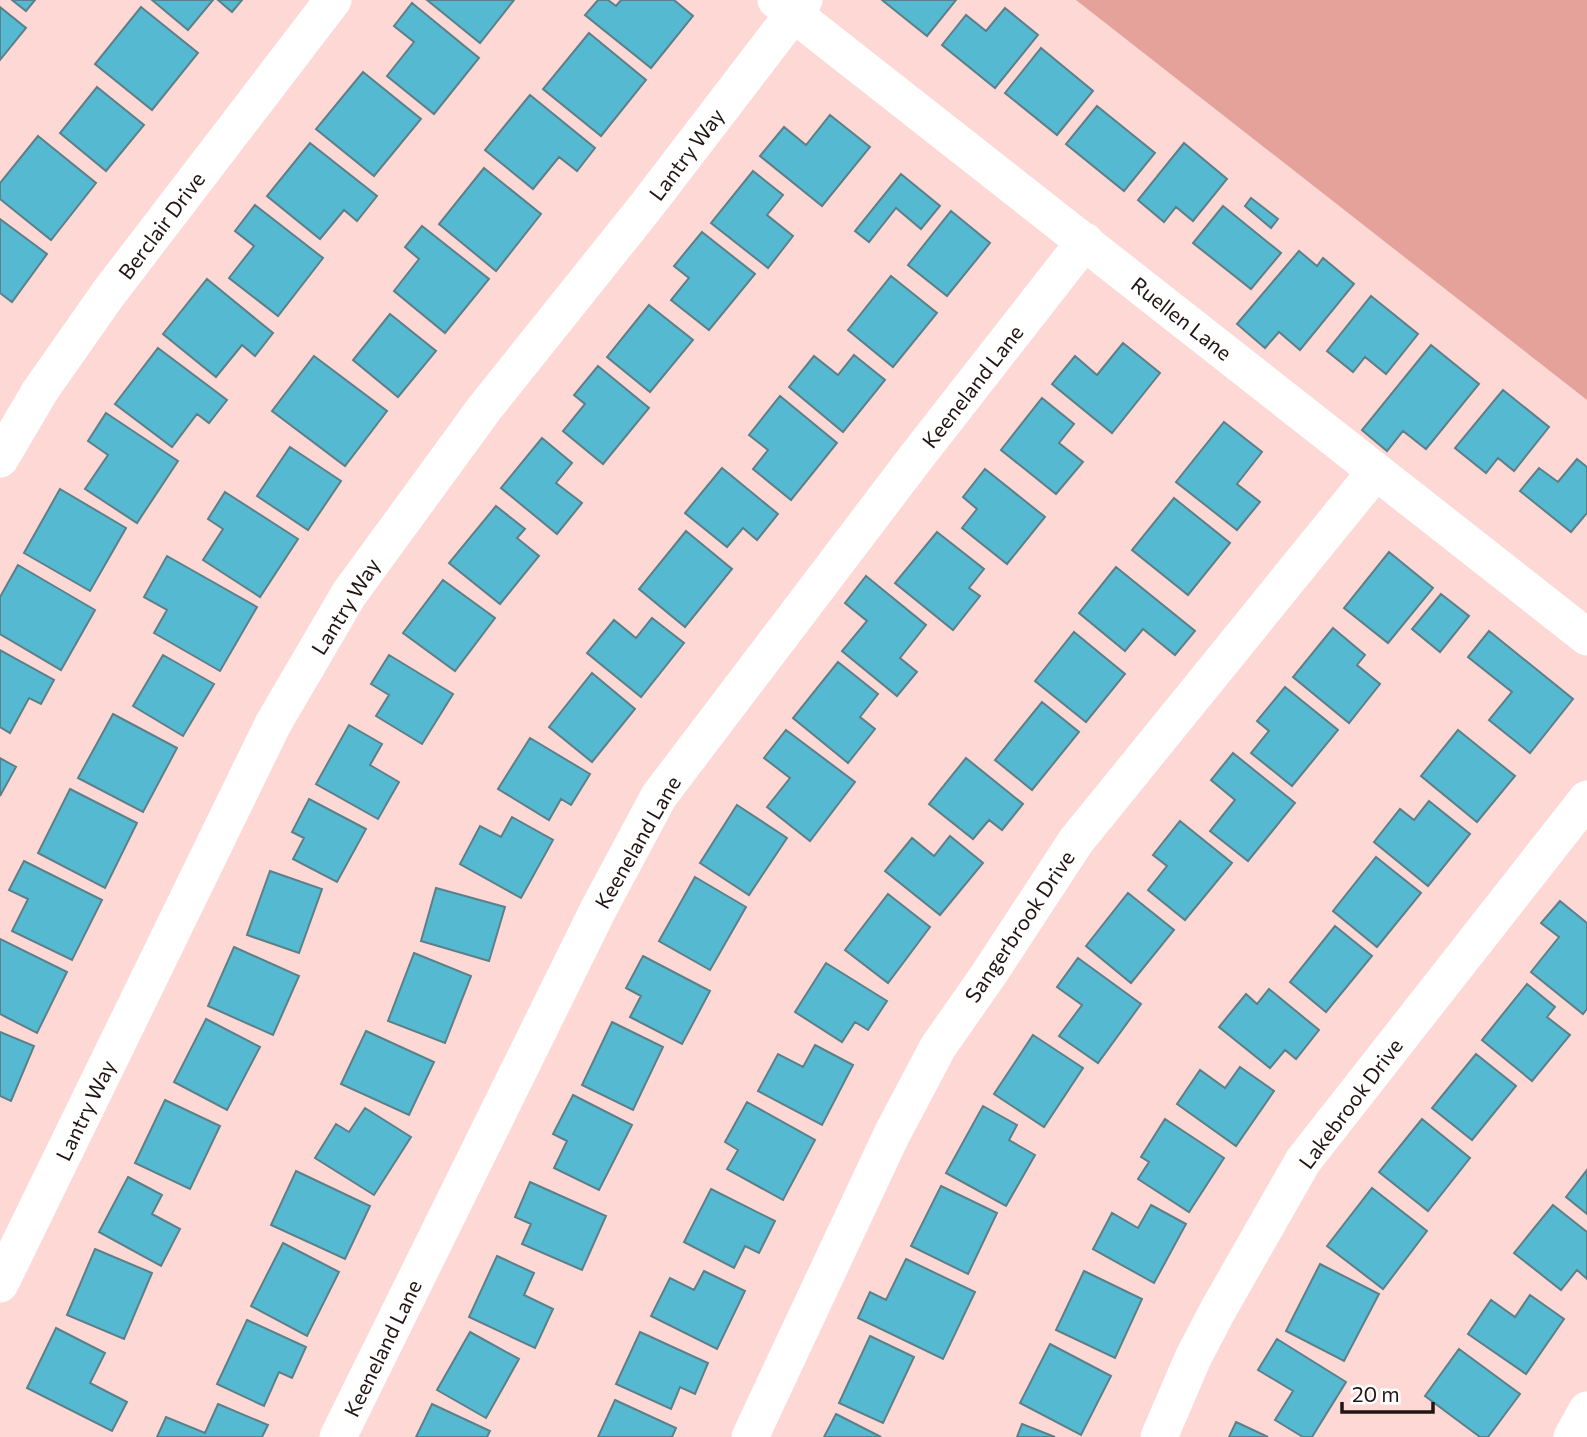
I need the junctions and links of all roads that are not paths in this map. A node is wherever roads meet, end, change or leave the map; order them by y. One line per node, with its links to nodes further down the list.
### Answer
1 (333, 0): 4 (street, Berclair Drive)
2 (791, 4): 3 (street, Ruellen Lane); 8 (street, Lantry Way)
3 (1085, 241): 5 (street, Ruellen Lane); 10 (street, Keeneland Lane)
4 (0, 459)
5 (1376, 471): 6 (street, Ruellen Lane); 11 (street, Sangerbrook Drive)
6 (1587, 637)
7 (1587, 799): 12 (street, Lakebrook Drive)
8 (0, 1284)
9 (1587, 1409): 13 (street)
10 (338, 1437)
11 (750, 1437)
12 (1159, 1437)
13 (1572, 1437)

